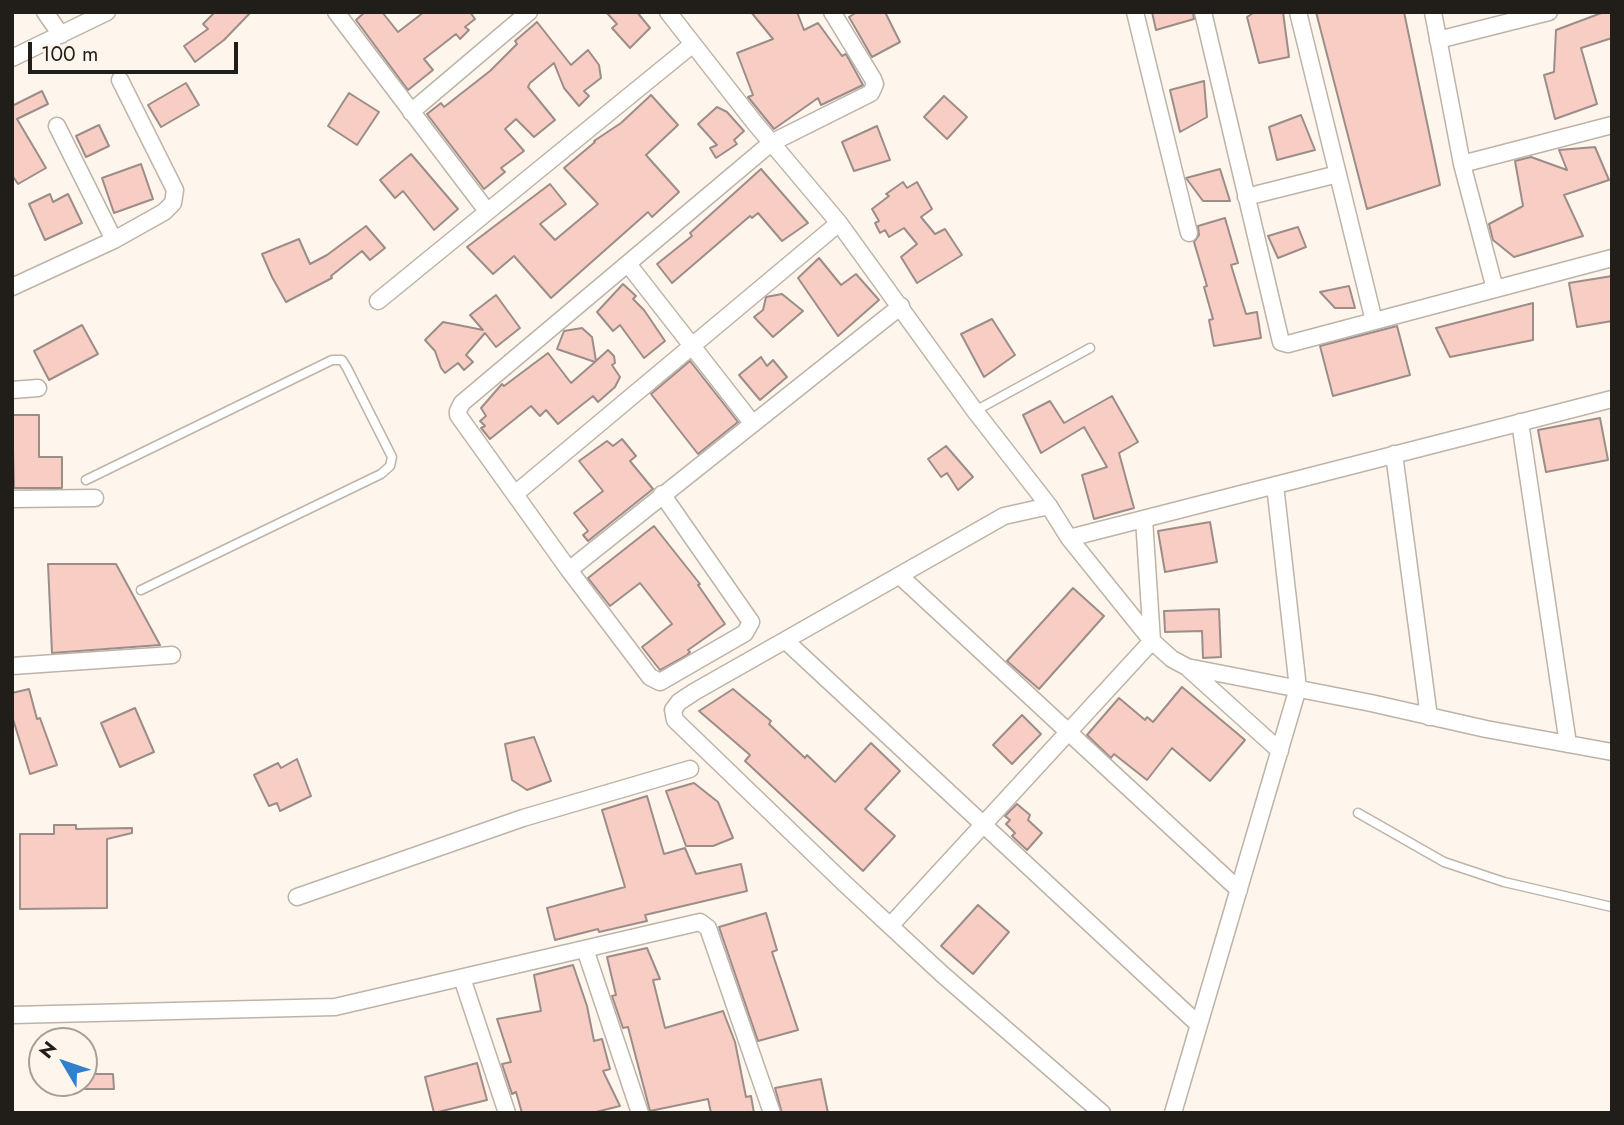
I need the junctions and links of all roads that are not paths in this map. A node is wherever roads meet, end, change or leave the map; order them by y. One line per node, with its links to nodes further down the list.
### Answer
1 (45, 12): 12 (street)
2 (107, 12): 12 (street)
3 (336, 12): 17 (street)
4 (529, 12): 17 (street)
5 (668, 12): 14 (street)
6 (832, 12): 20 (street)
7 (1135, 12): 26 (street)
8 (1203, 12): 23 (street)
9 (1298, 12): 22 (street)
10 (1433, 12): 13 (street)
11 (1549, 12): 13 (street)
12 (61, 35): 15 (street)
13 (1438, 40): 21 (street)
14 (693, 44): 20 (street); 24 (street)
15 (12, 58)
16 (120, 80): 27 (street)
17 (411, 112): 24 (street)
18 (1612, 125): 21 (street)
19 (57, 126): 27 (street)
20 (771, 143): 25 (street); 29 (street)
21 (1462, 164): 31 (street)
22 (1338, 174): 23 (street); 34 (street)
23 (1246, 197): 34 (street)
24 (487, 211): 32 (street)
25 (839, 223): 33 (street); 35 (street)
26 (1189, 233)
27 (114, 240): 30 (street)
28 (1612, 258): 31 (street)
29 (628, 264): 35 (street); 46 (street)
30 (12, 287)
31 (1495, 289): 34 (street)
32 (378, 301)
33 (901, 306): 40 (street); 42 (street)
34 (1374, 321)
35 (693, 345): 42 (street); 46 (street)
36 (1090, 348): 40 (lane)
37 (37, 388): 38 (street)
38 (12, 390)
39 (1612, 399): 41 (street)
40 (975, 411): 50 (street)
41 (1520, 422): 43 (street); 64 (street)
42 (753, 424): 47 (street)
43 (1394, 454): 45 (street); 62 (street)
44 (86, 481): 55 (lane)
45 (1275, 485): 51 (street); 61 (street)
46 (515, 494): 53 (street)
47 (662, 494): 53 (street); 53 (street)
48 (95, 498): 49 (street)
49 (12, 499)
50 (1049, 506): 52 (street); 54 (street)
51 (1144, 519): 52 (street); 56 (street)
52 (1069, 538): 56 (street)
53 (569, 570)
54 (900, 576): 57 (street); 63 (street)
55 (141, 590)
56 (1152, 641): 60 (street); 63 (street)
57 (787, 642): 69 (street); 73 (street)
58 (172, 655): 59 (street)
59 (12, 666)
60 (1187, 667): 61 (street); 65 (street)
61 (1298, 688): 62 (street); 65 (street)
62 (1429, 717): 64 (street)
63 (1068, 732): 69 (street); 70 (street)
64 (1568, 744): 66 (street)
65 (1280, 751): 70 (street)
66 (1612, 752)
67 (690, 769): 71 (street)
68 (1358, 813): 72 (lane)
69 (983, 824): 73 (street); 77 (street)
70 (1239, 890): 77 (street)
71 (297, 897)
72 (1612, 907)
73 (890, 926): 81 (street)
74 (584, 949): 75 (street); 79 (street); 80 (street)
75 (462, 978): 76 (street); 78 (street)
76 (12, 1016)
77 (1199, 1025): 82 (street)
78 (507, 1113)
79 (640, 1113)
80 (772, 1113)
81 (1102, 1113)
82 (1173, 1113)

